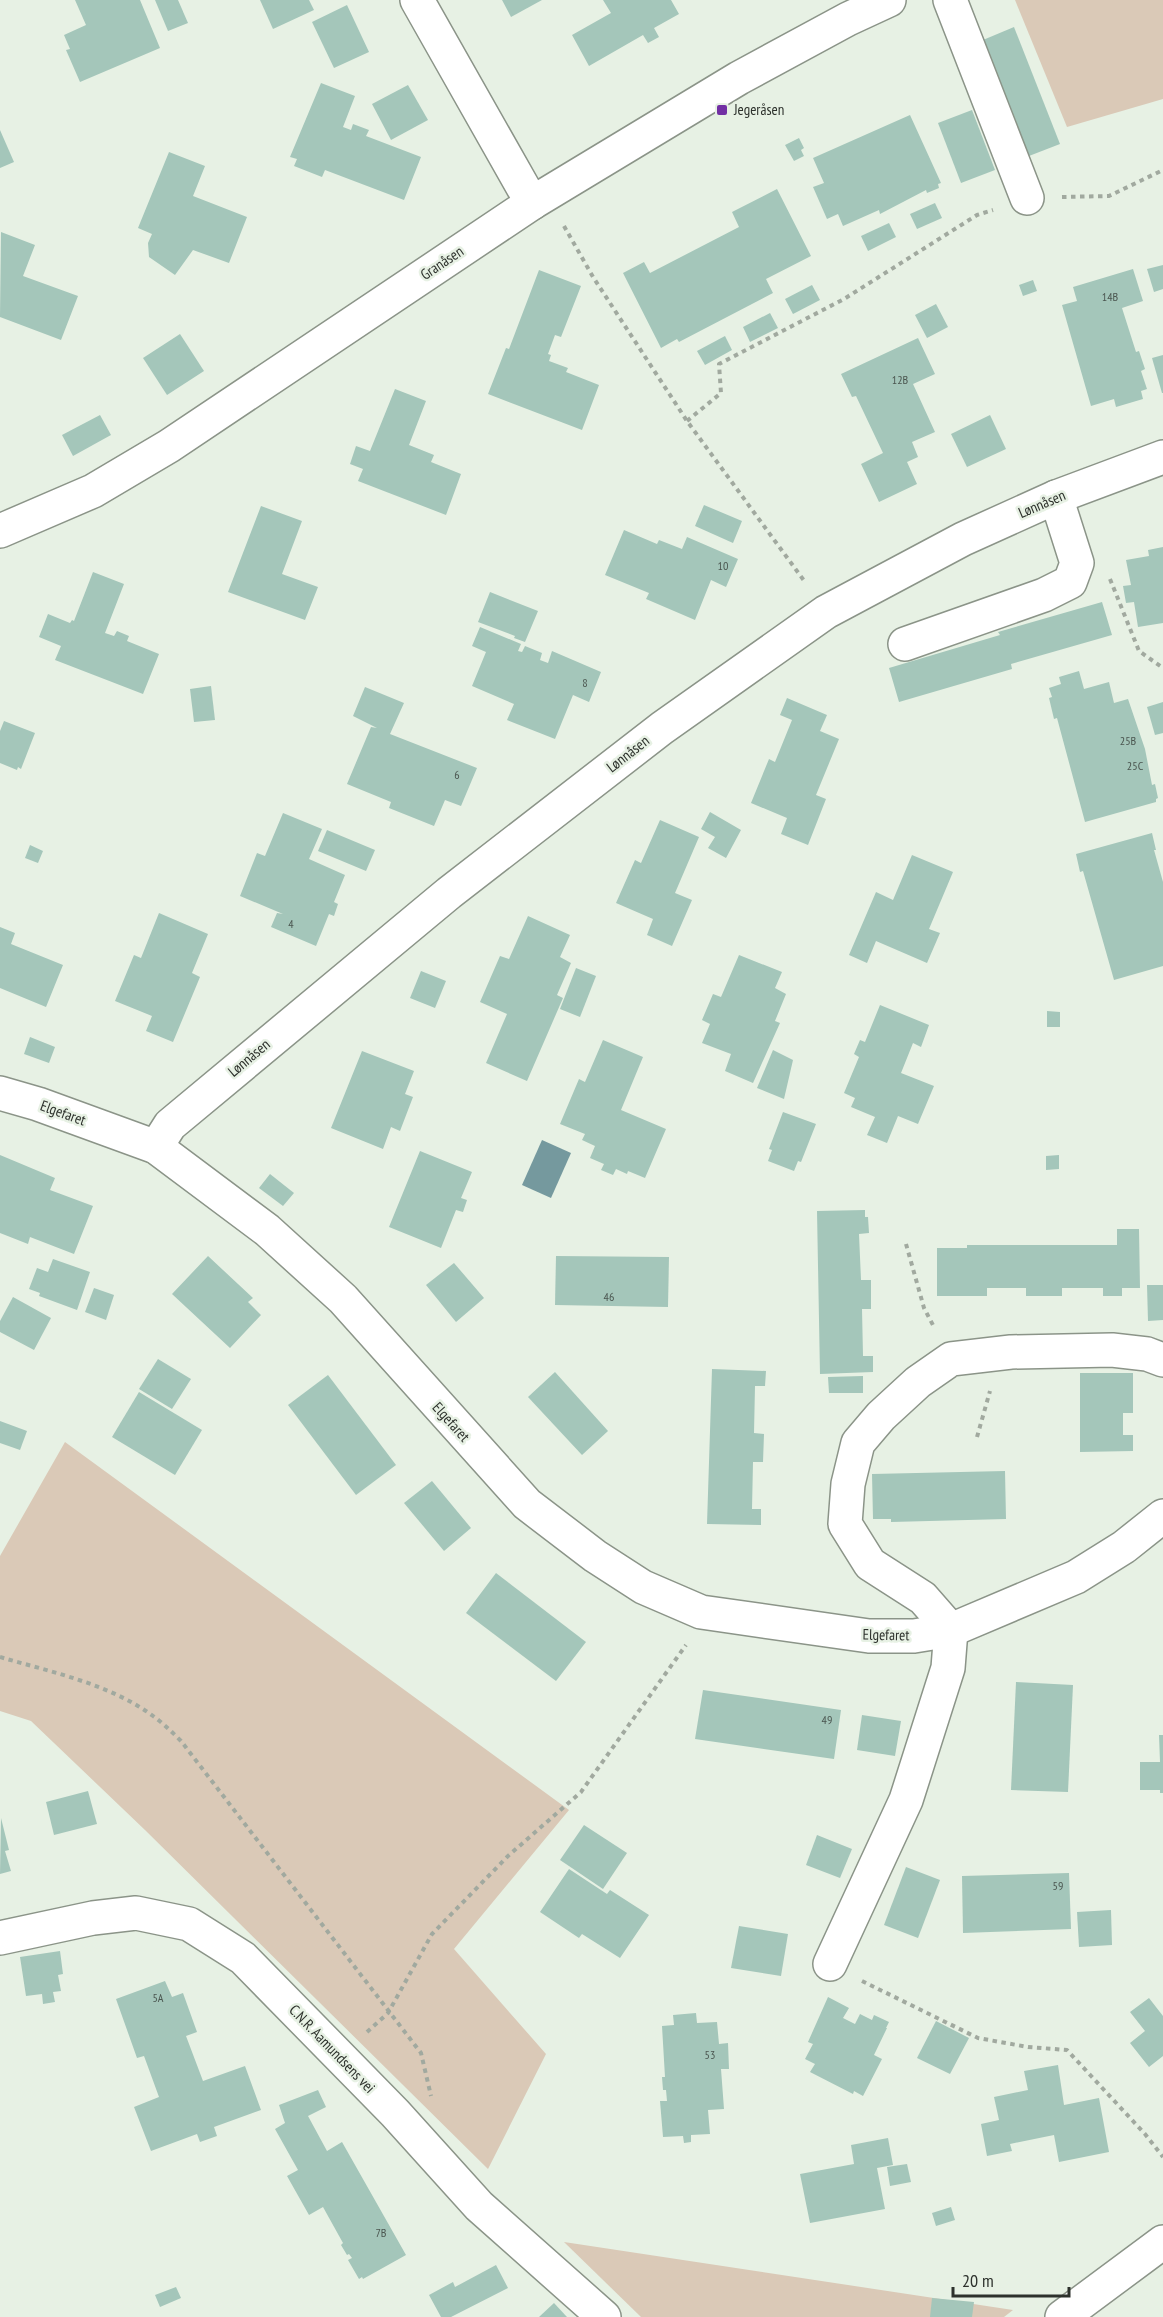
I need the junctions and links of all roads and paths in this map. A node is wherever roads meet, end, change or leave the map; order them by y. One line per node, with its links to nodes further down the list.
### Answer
1 (417, 0): 6 (street)
2 (889, 0): 6 (street, Granåsen)
3 (950, 0): 5 (street)
4 (1163, 170): 5 (path)
5 (1027, 198): 7 (path)
6 (532, 203): 7 (path); 10 (street, Granåsen)
7 (687, 421): 11 (path)
8 (1163, 457): 9 (street, Lønnåsen)
9 (1056, 497): 11 (street, Lønnåsen); 12 (street)
10 (0, 531)
11 (826, 612): 14 (street, Lønnåsen)
12 (905, 644)
13 (0, 1093): 14 (street, Elgefaret)
14 (156, 1148): 21 (street, Elgefaret)
15 (906, 1244): 17 (path)
16 (995, 1354): 17 (street); 18 (street); 19 (path)
17 (951, 1359): 22 (street)
18 (1163, 1360)
19 (977, 1437)
20 (1163, 1516): 22 (street, Elgefaret)
21 (701, 1612): 22 (street, Elgefaret); 26 (path)
22 (951, 1630): 25 (street)
23 (0, 1657): 26 (path)
24 (0, 1938): 27 (street, C.N.R. Aamundsens vei)
25 (830, 1964): 28 (path)
26 (388, 2013): 27 (path)
27 (341, 2058): 30 (street, C.N.R. Aamundsens vei)
28 (1163, 2157)
29 (1163, 2242): 31 (street)
30 (604, 2317)
31 (1062, 2317)

